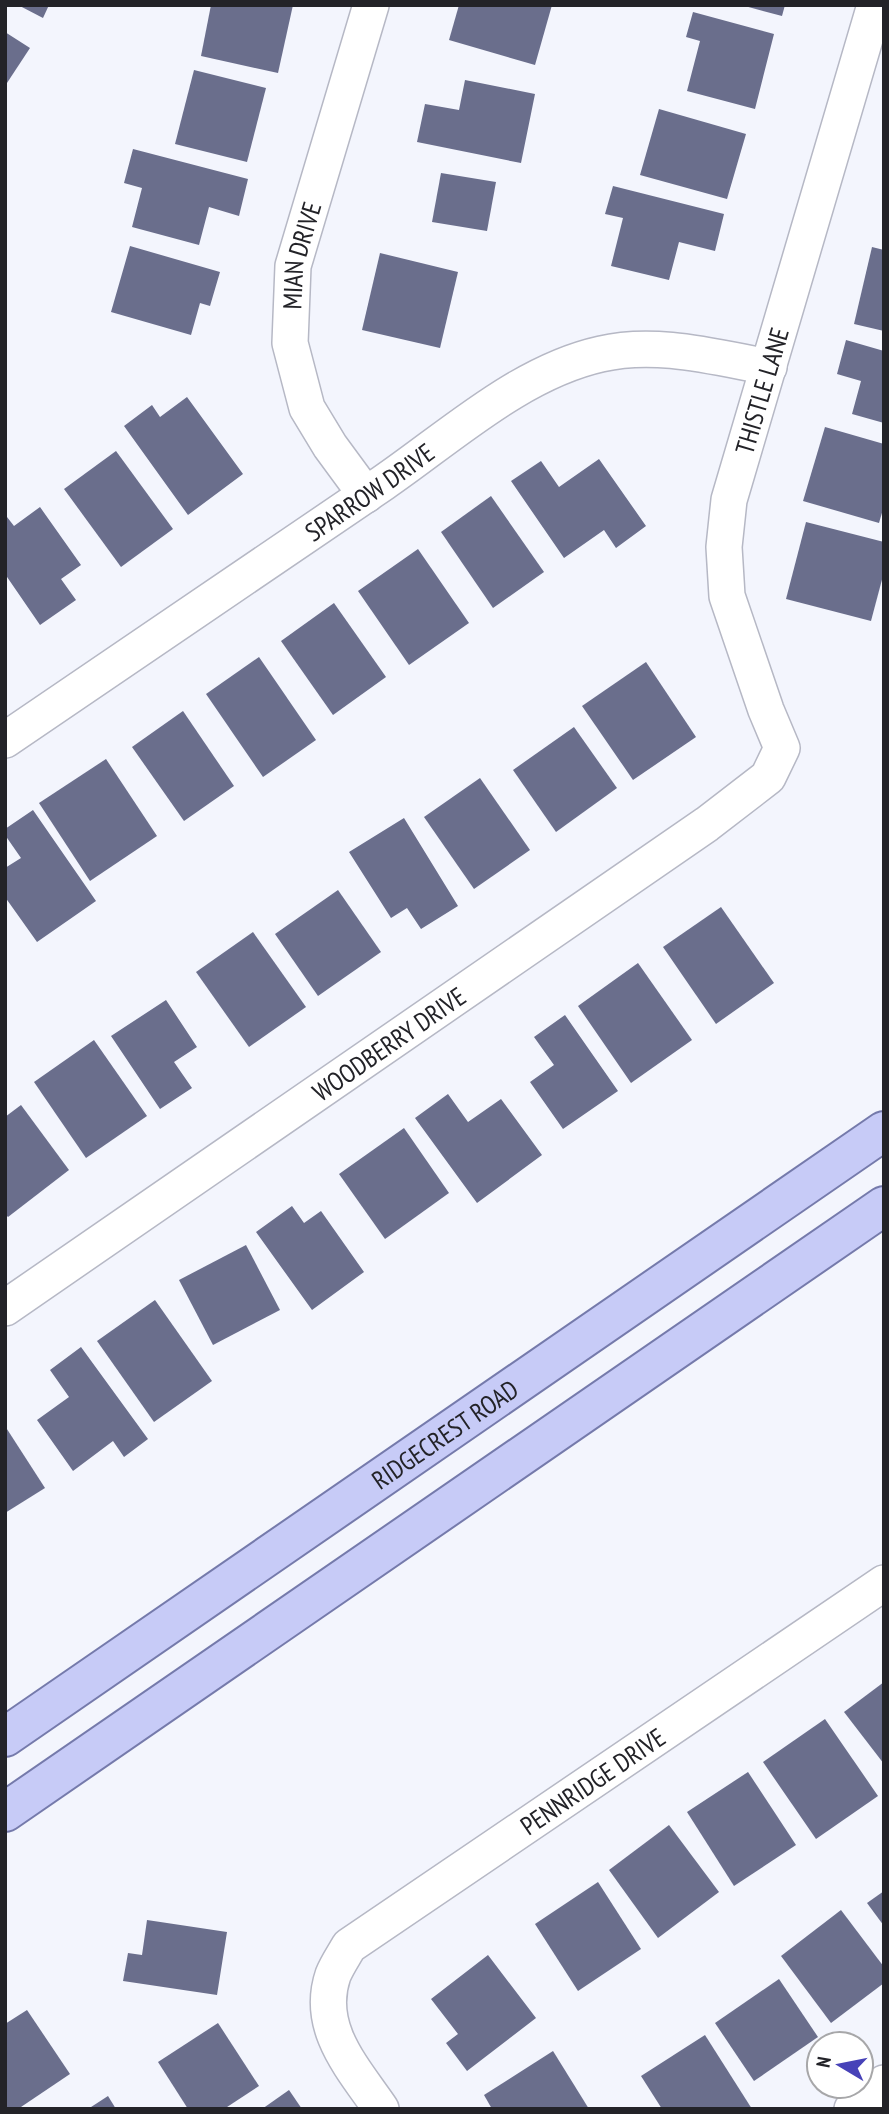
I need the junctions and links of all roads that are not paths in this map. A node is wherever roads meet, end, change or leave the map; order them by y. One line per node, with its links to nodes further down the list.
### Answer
1 (371, 5): 4 (street, MIAN DRIVE)
2 (875, 5): 3 (street, THISTLE LANE)
3 (769, 367): 4 (street, SPARROW DRIVE); 6 (street, THISTLE LANE)
4 (366, 495): 5 (street, SPARROW DRIVE)
5 (5, 740)
6 (768, 777): 9 (street, WOODBERRY DRIVE)
7 (884, 1131): 11 (main road, RIDGECREST ROAD)
8 (884, 1206): 12 (main road)
9 (5, 1308)
10 (884, 1583): 14 (street, PENNRIDGE DRIVE)
11 (5, 1737)
12 (5, 1812)
13 (884, 2083): 15 (street)
14 (381, 2109)
15 (852, 2109)

